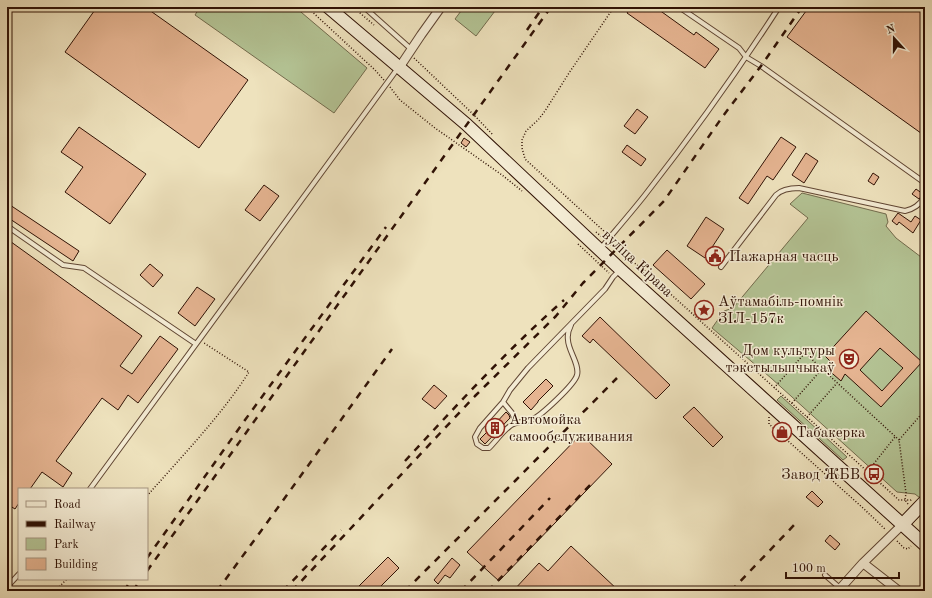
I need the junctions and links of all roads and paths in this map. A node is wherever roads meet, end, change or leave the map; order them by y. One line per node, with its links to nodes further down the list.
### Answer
1 (306, 7): 13 (path)
2 (328, 7): 12 (main road, вуліца Кірава)
3 (353, 7): 9 (path)
4 (364, 7): 10 (lane)
5 (441, 7): 10 (street)
6 (614, 7): 21 (path)
7 (680, 7): 11 (lane)
8 (779, 7): 11 (lane)
9 (375, 26)
10 (410, 51): 12 (street); 14 (path)
11 (746, 57): 15 (lane); 21 (lane)
12 (398, 68): 13 (lane); 21 (main road, вуліца Кірава)
13 (387, 83): 16 (path); 25 (lane)
14 (495, 137)
15 (925, 183)
16 (524, 193)
17 (925, 197): 22 (lane)
18 (7, 226): 25 (lane)
19 (592, 229): 21 (path)
20 (573, 239): 23 (path)
21 (606, 243): 23 (main road, вуліца Кірава); 28 (path)
22 (721, 267)
23 (617, 273): 24 (lane); 43 (main road, вуліца Кірава)
24 (571, 325): 29 (lane); 34 (lane)
25 (197, 342): 39 (lane); 40 (path)
26 (822, 369): 27 (path); 28 (path); 30 (path)
27 (837, 383): 33 (path); 35 (path)
28 (774, 388): 30 (path)
29 (503, 402): 34 (lane); 34 (lane)
30 (792, 403): 33 (path)
31 (925, 410): 36 (path)
32 (769, 414): 44 (path)
33 (806, 417): 37 (path)
34 (516, 422)
35 (895, 437): 36 (path); 37 (path)
36 (899, 440): 42 (path)
37 (867, 472): 42 (path)
38 (925, 487): 41 (path)
39 (91, 488)
40 (148, 495)
41 (919, 498): 42 (path); 43 (main road)
42 (905, 500)
43 (903, 524): 44 (street); 45 (main road, вуліца Кірава)
44 (892, 535): 45 (path); 46 (street)
45 (922, 542)
46 (863, 563): 51 (street); 53 (street)
47 (18, 575): 50 (lane)
48 (826, 575): 51 (lane)
49 (66, 580): 52 (path)
50 (7, 587)
51 (839, 590)
52 (55, 591)
53 (900, 591)

